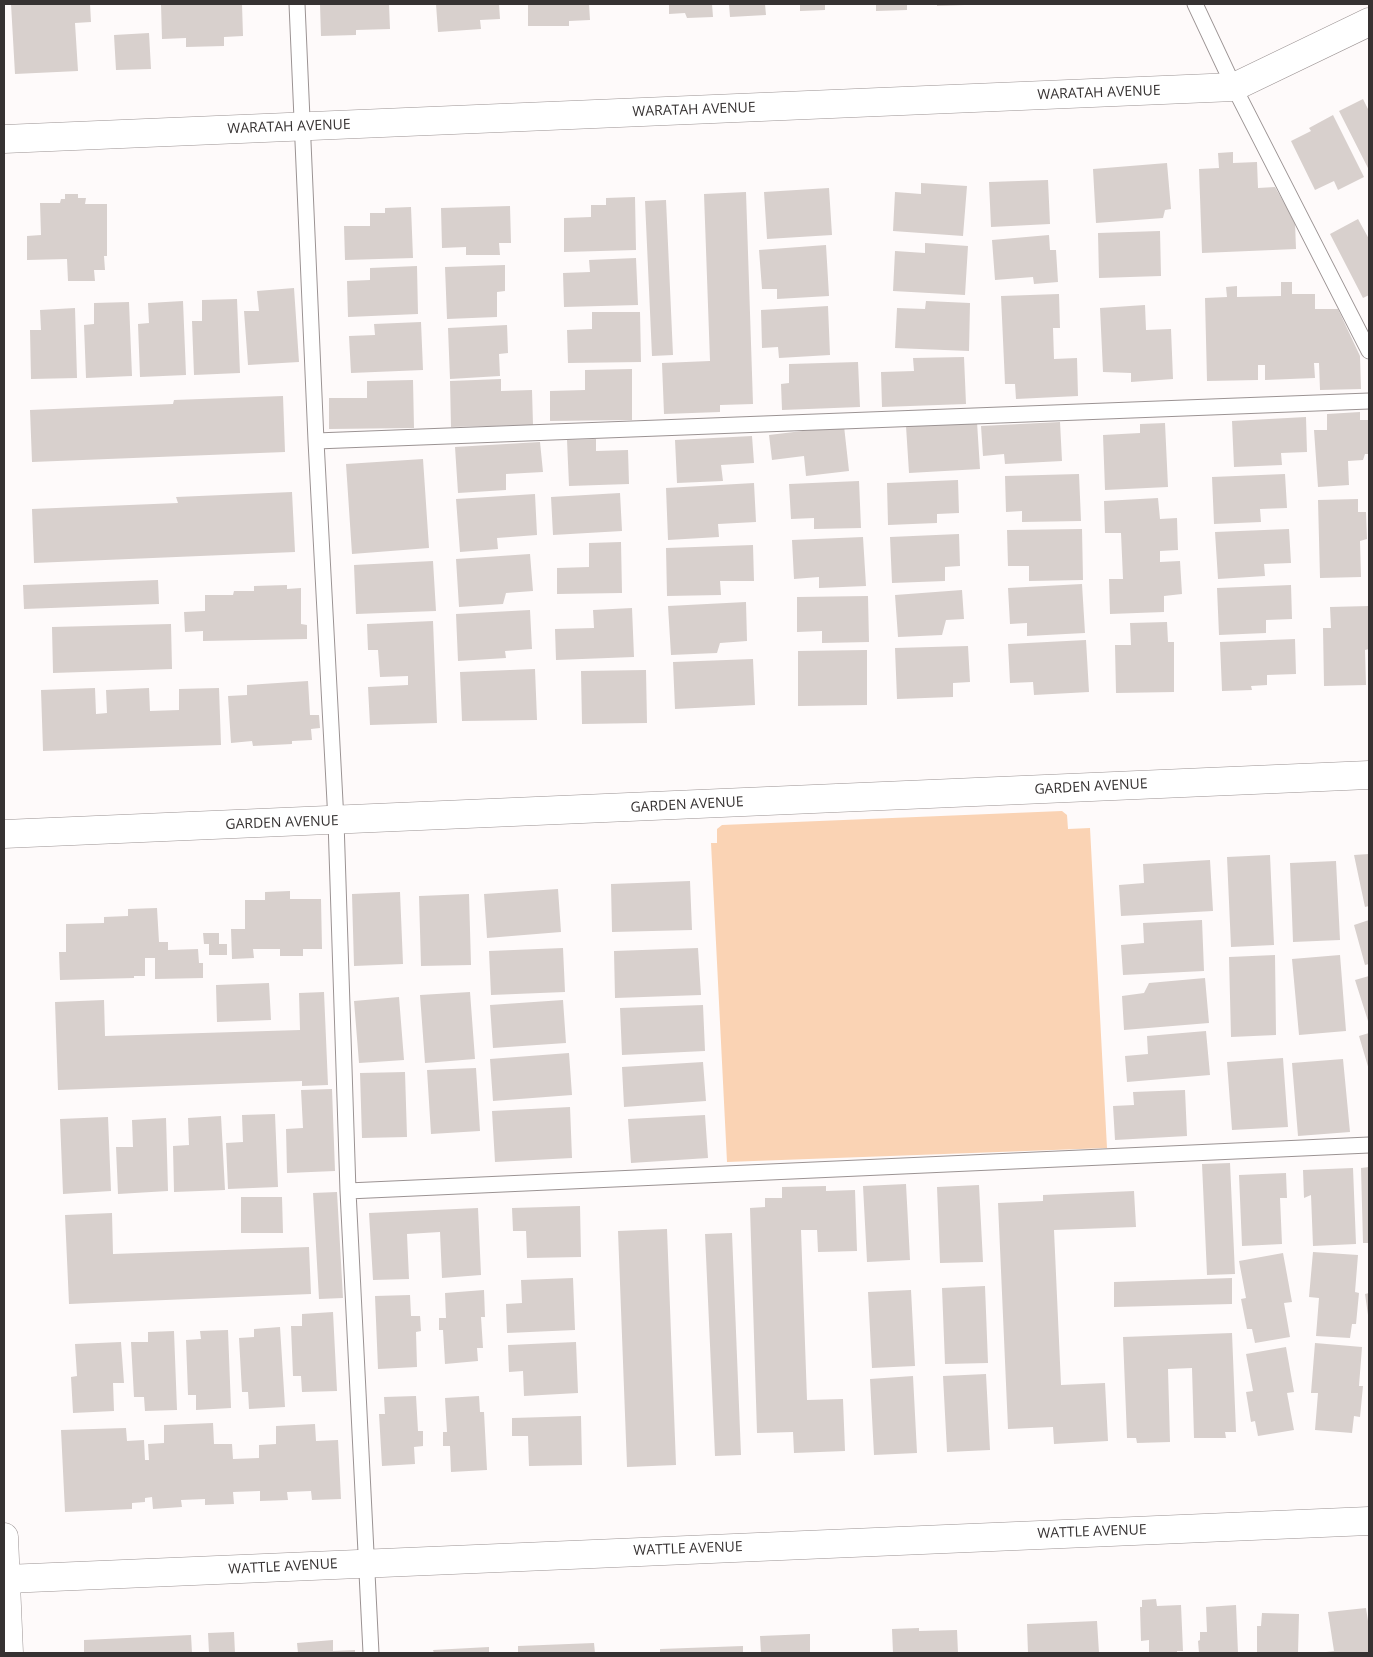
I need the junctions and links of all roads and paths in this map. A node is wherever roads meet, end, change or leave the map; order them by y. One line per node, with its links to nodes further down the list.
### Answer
1 (297, 4): 5 (lane)
2 (1195, 4): 4 (lane)
3 (1369, 22): 4 (street, WARATAH AVENUE)
4 (1234, 87): 5 (street, WARATAH AVENUE); 7 (lane)
5 (302, 127): 6 (street, WARATAH AVENUE); 9 (lane)
6 (4, 139)
7 (1369, 351)
8 (1369, 401): 9 (lane)
9 (316, 441): 11 (lane)
10 (1369, 775): 11 (street, GARDEN AVENUE)
11 (336, 820): 12 (street, GARDEN AVENUE); 14 (lane)
12 (4, 834)
13 (1369, 1145): 14 (lane)
14 (348, 1191): 17 (lane)
15 (1369, 1520): 17 (street, WATTLE AVENUE)
16 (4, 1537): 18 (street)
17 (366, 1563): 18 (street, WATTLE AVENUE); 20 (lane)
18 (6, 1579): 19 (street)
19 (9, 1653)
20 (371, 1653)

